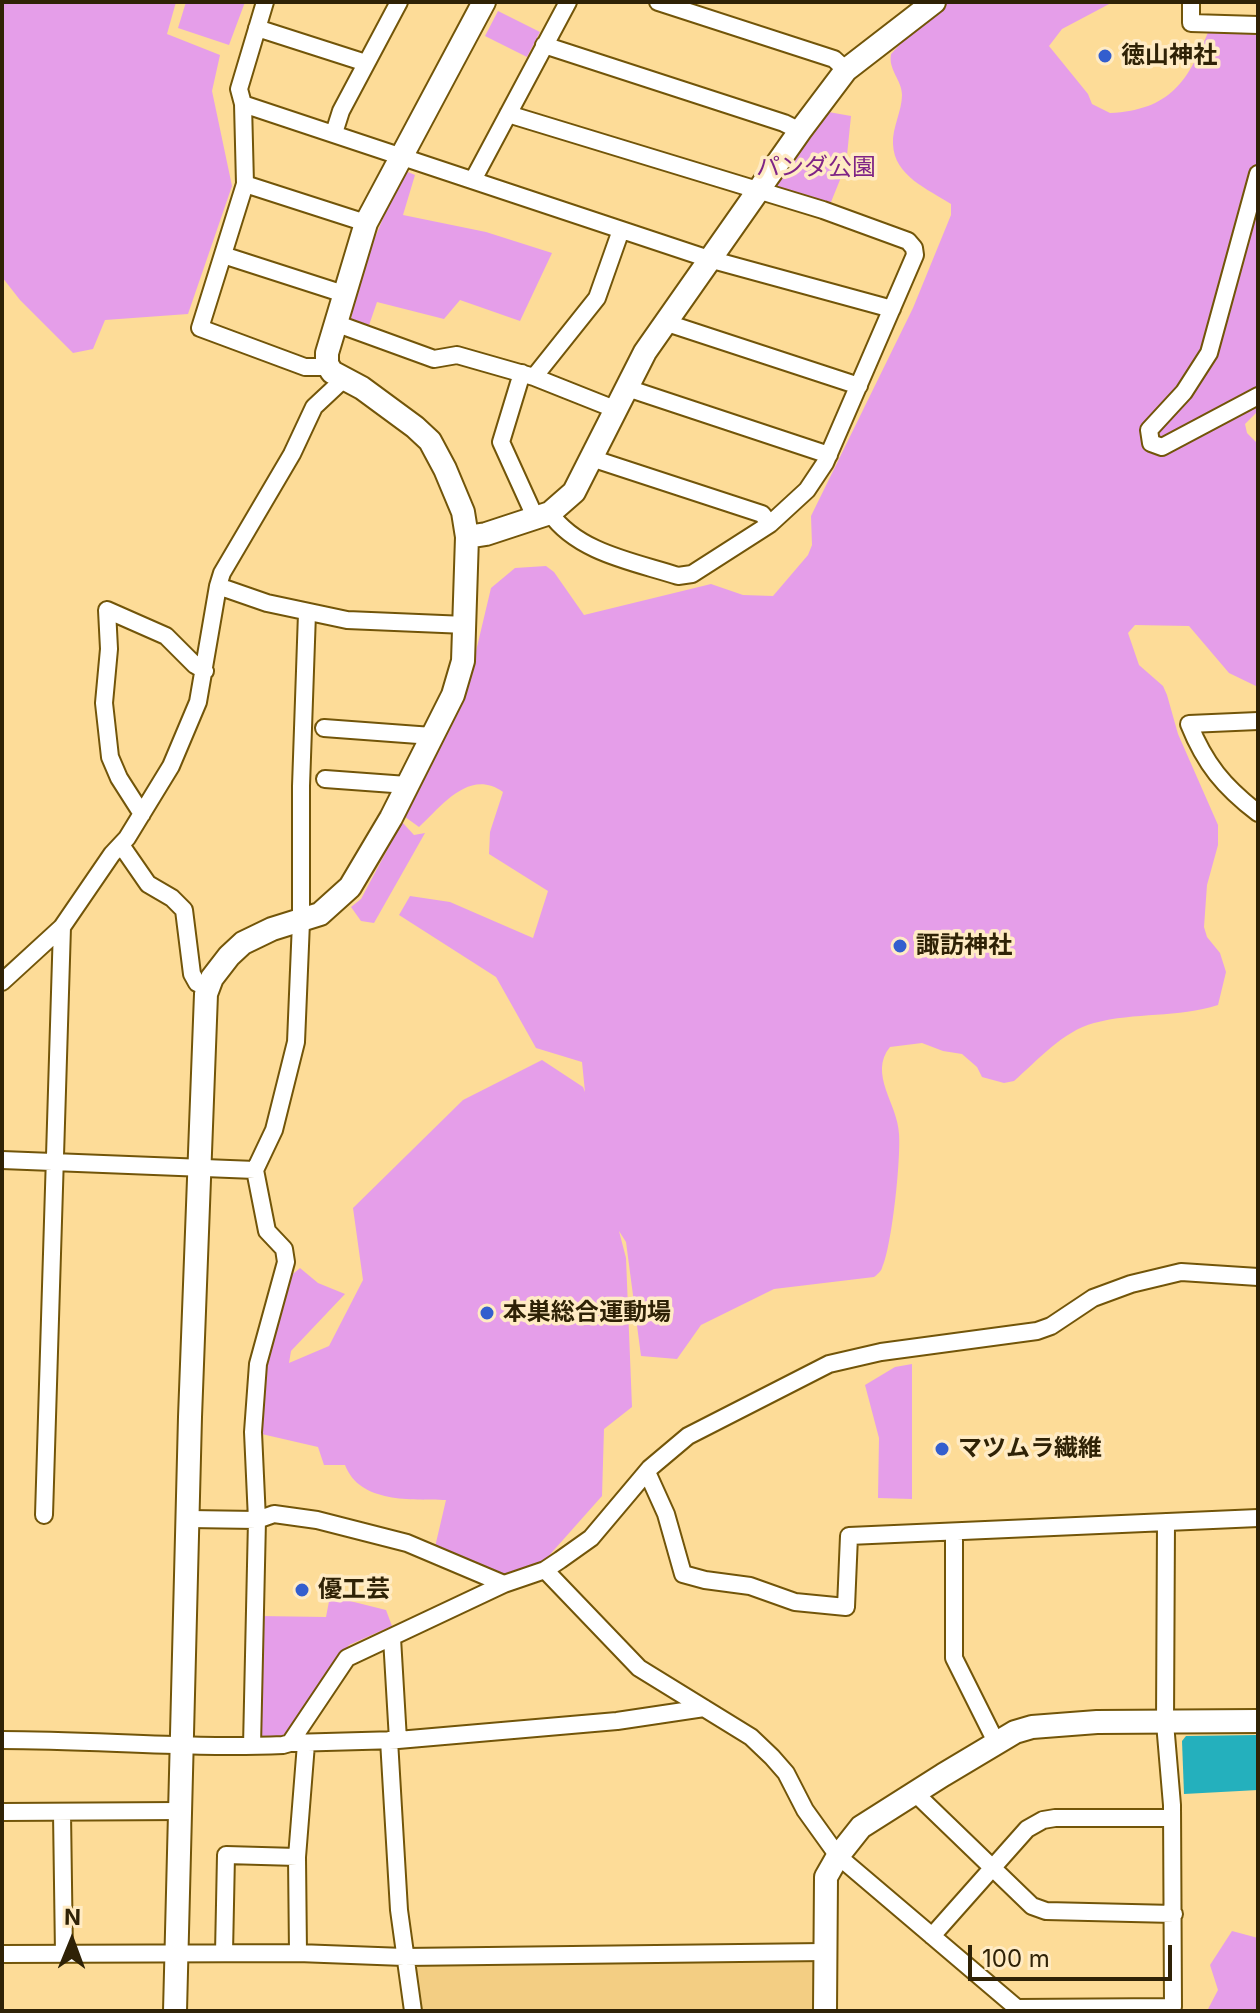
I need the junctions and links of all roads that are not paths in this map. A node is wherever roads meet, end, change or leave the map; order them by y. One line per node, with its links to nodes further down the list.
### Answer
1 (265, 2): 9 (street)
2 (399, 2): 11 (street)
3 (484, 2): 17 (street)
4 (568, 2): 10 (street)
5 (658, 2): 12 (street)
6 (1191, 2): 8 (street)
7 (921, 5): 12 (street)
8 (1258, 25)
9 (257, 28): 11 (street); 13 (street)
10 (544, 45): 14 (street); 15 (street)
11 (366, 63): 16 (street)
12 (846, 70): 15 (street)
13 (243, 104): 16 (street); 20 (street)
14 (508, 114): 19 (street); 21 (street)
15 (800, 131): 21 (street)
16 (334, 133): 17 (street)
17 (401, 157): 19 (street); 22 (street)
18 (1258, 174): 34 (street)
19 (473, 180): 23 (street)
20 (245, 184): 22 (street); 24 (street)
21 (757, 191): 25 (street); 27 (street)
22 (366, 223): 26 (street)
23 (621, 230): 25 (street); 31 (street)
24 (223, 255): 26 (street); 30 (street)
25 (709, 259): 27 (street); 28 (street)
26 (344, 294): 29 (street)
27 (892, 309): 32 (street)
28 (664, 322): 32 (street); 33 (street)
29 (335, 323): 30 (street); 31 (street)
30 (337, 373): 40 (street); 41 (street)
31 (528, 375): 35 (street); 38 (street)
32 (859, 386): 36 (street)
33 (627, 388): 35 (street); 36 (street)
34 (1258, 396)
35 (617, 410): 37 (street)
36 (829, 455): 39 (street)
37 (591, 458): 38 (street); 39 (street)
38 (543, 516): 39 (street); 40 (street)
39 (770, 524)
40 (467, 537): 43 (street)
41 (218, 586): 42 (street); 44 (street)
42 (307, 613): 43 (street); 53 (street)
43 (466, 625): 47 (street)
44 (205, 671): 51 (street); 51 (street)
45 (1258, 721): 50 (street)
46 (324, 728): 47 (street)
47 (432, 736): 49 (street)
48 (325, 779): 49 (street)
49 (407, 785): 53 (street)
50 (1258, 813)
51 (142, 814): 52 (street)
52 (121, 845): 54 (street); 56 (street)
53 (301, 922): 56 (street); 60 (street)
54 (62, 927): 55 (street); 58 (street)
55 (2, 982)
56 (208, 987): 59 (street)
57 (2, 1160): 58 (street)
58 (56, 1164): 59 (street); 63 (street)
59 (199, 1167): 60 (street); 65 (street)
60 (255, 1170): 66 (street)
61 (1258, 1277): 62 (street)
62 (647, 1472): 68 (street); 69 (street)
63 (44, 1515)
64 (1258, 1518): 67 (street)
65 (189, 1519): 66 (street); 80 (street)
66 (257, 1520): 70 (street); 79 (street)
67 (1166, 1522): 68 (street); 74 (street)
68 (954, 1532): 78 (street)
69 (545, 1570): 70 (street); 72 (street)
70 (504, 1584): 71 (street)
71 (392, 1638): 76 (street); 77 (street)
72 (704, 1708): 76 (street); 86 (street)
73 (1258, 1721): 74 (street)
74 (1165, 1723): 78 (street); 85 (street)
75 (2, 1740): 80 (street)
76 (393, 1740): 77 (street); 97 (street)
77 (298, 1743): 79 (street); 87 (street)
78 (997, 1744): 81 (street)
79 (252, 1746): 80 (street)
80 (181, 1747): 82 (street)
81 (916, 1794): 86 (street); 88 (street)
82 (181, 1811): 84 (street); 96 (street)
83 (2, 1812): 84 (street)
84 (62, 1813): 95 (street)
85 (1171, 1818): 88 (street); 89 (street)
86 (838, 1856): 90 (street); 91 (street)
87 (297, 1857): 92 (street); 93 (street)
88 (991, 1868): 89 (street); 90 (street)
89 (1174, 1914): 98 (street)
90 (932, 1936): 98 (street)
91 (824, 1952): 97 (street); 101 (street)
92 (224, 1953): 93 (street); 96 (street)
93 (298, 1953): 97 (street)
94 (2, 1954): 95 (street)
95 (64, 1954): 96 (street)
96 (177, 1954): 99 (street)
97 (404, 1957): 100 (street)
98 (1000, 1993): 102 (street)
99 (175, 2011)
100 (413, 2011)
101 (825, 2011)
102 (1007, 2011)

